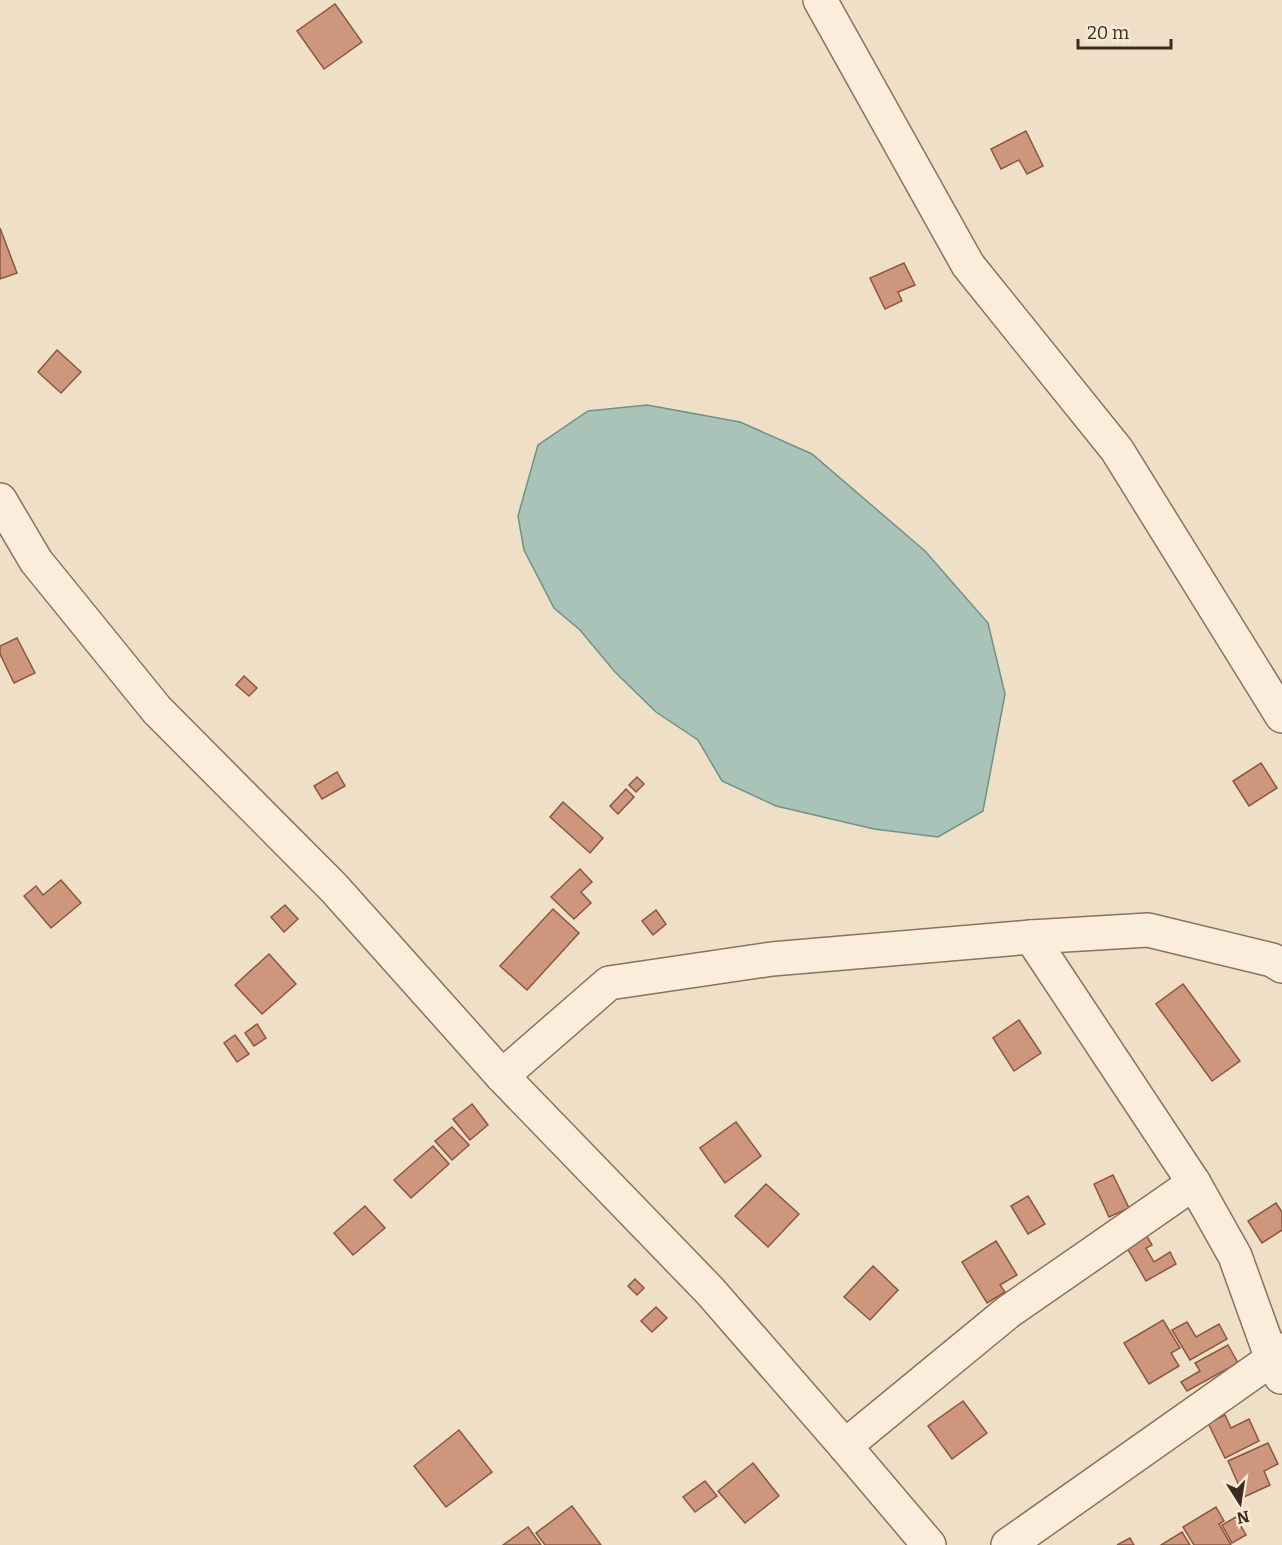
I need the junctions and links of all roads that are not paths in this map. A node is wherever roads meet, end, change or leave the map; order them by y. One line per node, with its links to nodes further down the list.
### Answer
1 (819, 0): 5 (street)
2 (0, 500): 4 (street)
3 (0, 552): 4 (street)
4 (36, 561): 8 (street)
5 (1282, 716)
6 (1031, 937): 7 (street); 8 (street); 9 (street)
7 (1282, 966)
8 (502, 1076): 11 (street)
9 (1194, 1183): 10 (street); 11 (street)
10 (1279, 1362): 13 (street)
11 (845, 1446): 12 (street)
12 (929, 1545)
13 (1008, 1545)

